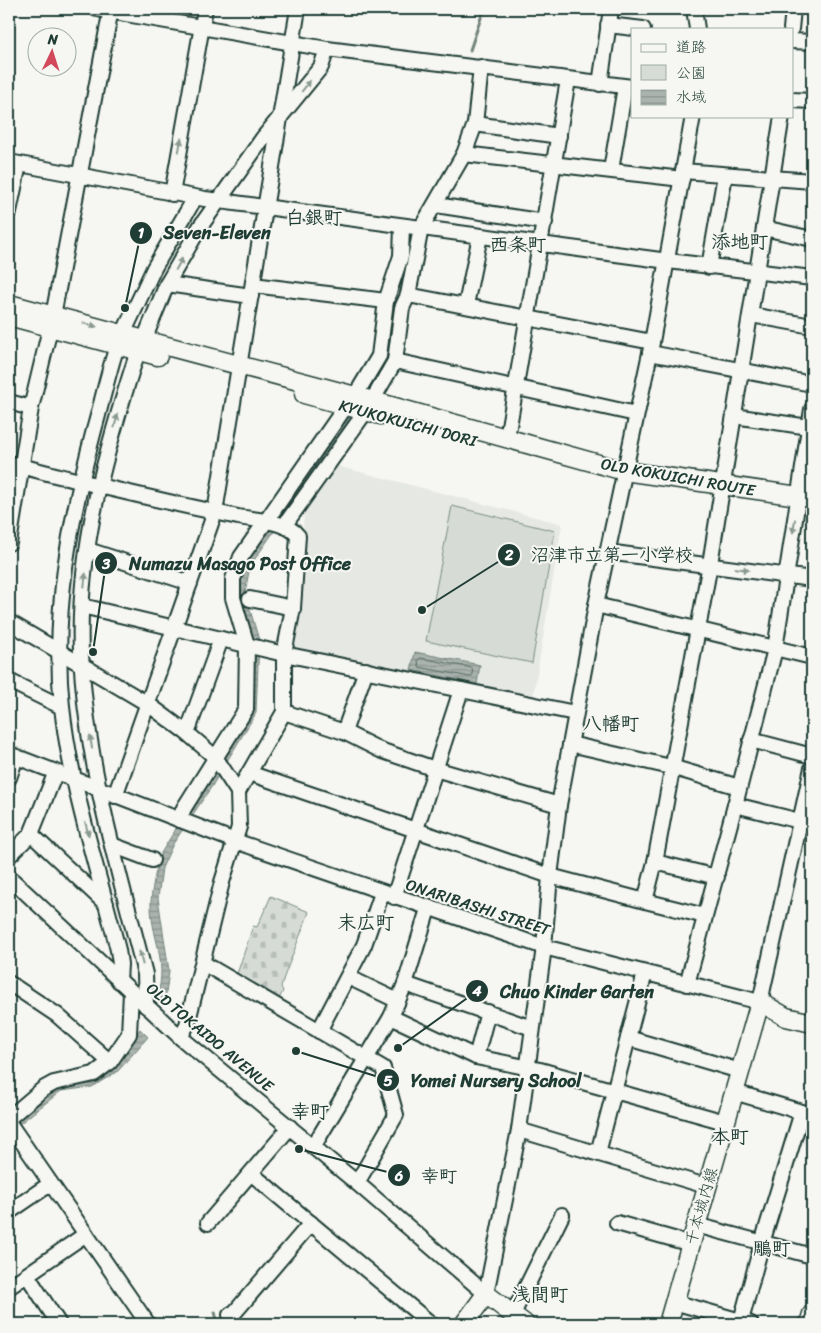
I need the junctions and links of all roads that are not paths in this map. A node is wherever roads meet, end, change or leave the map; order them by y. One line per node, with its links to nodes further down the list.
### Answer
1 (205, 9): 8 (street)
2 (298, 9): 14 (street)
3 (611, 9): 7 (street)
4 (694, 9): 10 (street)
5 (794, 9): 11 (street)
6 (106, 10): 8 (street); 31 (street)
7 (608, 25): 9 (street); 18 (street)
8 (201, 27): 14 (street); 36 (street, one-way to 8)
9 (634, 28)
10 (697, 28)
11 (791, 28)
12 (794, 40): 13 (street)
13 (812, 42)
14 (292, 44): 15 (street); 24 (street)
15 (327, 49): 16 (street); 24 (street, one-way to 15)
16 (481, 67): 17 (street); 25 (street)
17 (568, 80): 18 (street); 26 (street)
18 (600, 84): 19 (street)
19 (629, 87): 30 (street)
20 (794, 100): 21 (street)
21 (812, 101)
22 (693, 118): 32 (street)
23 (782, 118): 34 (street)
24 (279, 120): 38 (street); 40 (street)
25 (474, 124): 26 (street); 27 (street)
26 (560, 136): 29 (street)
27 (464, 154): 29 (street); 39 (street)
28 (14, 163): 31 (street); 41 (street)
29 (555, 165): 30 (street); 42 (street)
30 (611, 170): 32 (street)
31 (80, 175): 36 (street); 62 (street)
32 (683, 175): 33 (street); 49 (street)
33 (725, 175): 34 (street); 50 (street)
34 (773, 179): 35 (street); 45 (street)
35 (812, 181)
36 (172, 194): 37 (street)
37 (196, 198): 38 (street); 64 (street)
38 (217, 201): 40 (street); 53 (street, one-way to 38)
39 (436, 205): 42 (street); 44 (street)
40 (265, 208): 43 (street); 54 (street)
41 (9, 212)
42 (545, 222): 48 (street)
43 (402, 226): 44 (street); 56 (street)
44 (421, 228): 46 (street); 55 (street)
45 (764, 228): 47 (street); 51 (street)
46 (480, 236): 48 (street); 58 (street)
47 (812, 239)
48 (541, 244): 49 (street); 61 (street)
49 (668, 262): 50 (street); 66 (street)
50 (709, 267): 51 (street)
51 (757, 272): 52 (street); 59 (street)
52 (812, 278)
53 (167, 284): 54 (street); 65 (street)
54 (252, 291): 56 (street); 68 (street)
55 (408, 296): 58 (street); 67 (street)
56 (386, 301): 73 (street)
57 (9, 304): 62 (main road, KYUKOKUICHI DORI)
58 (466, 305): 61 (street)
59 (751, 315): 63 (street); 69 (street)
60 (9, 316): 62 (main road, KYUKOKUICHI DORI)
61 (528, 318): 66 (street); 71 (street)
62 (51, 322): 64 (main road, KYUKOKUICHI DORI); 74 (street)
63 (812, 326)
64 (120, 340): 65 (main road, KYUKOKUICHI DORI); 83 (street)
65 (141, 345): 68 (main road, KYUKOKUICHI DORI); 84 (street, one-way to 65)
66 (651, 348): 69 (street); 76 (street)
67 (395, 361): 71 (street); 73 (street)
68 (239, 370): 73 (main road, KYUKOKUICHI DORI); 87 (street)
69 (741, 370): 70 (street); 77 (street)
70 (812, 384)
71 (515, 389): 76 (street); 79 (street)
72 (9, 402): 74 (street)
73 (358, 403): 79 (main road, OLD KOKUICHI ROUTE); 82 (main road, KYUKOKUICHI DORI); 89 (street); 90 (street)
74 (31, 408): 81 (street)
75 (812, 409): 78 (street)
76 (636, 414): 82 (street)
77 (734, 416): 78 (street); 85 (street)
78 (809, 427): 86 (street)
79 (507, 438): 82 (main road, OLD KOKUICHI ROUTE)
80 (9, 462): 81 (street)
81 (23, 466): 83 (street); 88 (street)
82 (624, 476): 85 (main road, KYUKOKUICHI DORI); 93 (street)
83 (81, 480): 84 (street); 108 (street)
84 (101, 485): 87 (street); 92 (street)
85 (720, 490): 86 (main road, KYUKOKUICHI DORI); 94 (street)
86 (805, 502): 95 (street, one-way to 95)
87 (215, 512): 89 (street); 97 (street)
88 (11, 519): 91 (street)
89 (266, 522): 90 (street); 106 (street)
90 (284, 526): 101 (street)
91 (9, 543)
92 (88, 550): 97 (street); 100 (street, one-way to 92)
93 (607, 552): 94 (street); 99 (street)
94 (710, 564): 95 (street, one-way to 95); 103 (street)
95 (786, 576): 96 (street); 107 (street)
96 (812, 579)
97 (190, 583): 104 (street)
98 (250, 599): 101 (street)
99 (596, 605): 103 (street); 118 (street)
100 (82, 606): 104 (street); 111 (street)
101 (293, 608): 109 (street)
102 (9, 622): 108 (street)
103 (697, 628): 107 (street); 126 (street)
104 (173, 629): 105 (street); 115 (street)
105 (221, 639): 106 (street); 120 (street)
106 (247, 645): 109 (street); 125 (street)
107 (774, 649): 110 (street); 121 (street)
108 (60, 651): 111 (street); 116 (street)
109 (284, 654): 112 (street); 117 (street)
110 (812, 657)
111 (82, 664): 115 (street); 134 (street, one-way to 111)
112 (366, 670): 114 (street); 119 (street)
113 (9, 681): 116 (street)
114 (460, 690): 118 (street); 128 (street)
115 (148, 704): 120 (street); 136 (street)
116 (62, 707): 132 (street)
117 (284, 712): 119 (street); 129 (street)
118 (575, 713): 122 (street)
119 (344, 732): 128 (street)
120 (187, 733): 125 (street)
121 (751, 740): 124 (street); 133 (street)
122 (570, 744): 126 (street); 137 (street)
123 (12, 756): 130 (street, ONARIBASHI STREET); 131 (street)
124 (812, 756)
125 (215, 757): 135 (street); 139 (street)
126 (671, 767): 133 (street); 147 (street)
127 (812, 768): 140 (street)
128 (435, 769): 137 (street); 141 (street)
129 (250, 773): 135 (street); 141 (street)
130 (56, 774): 132 (street, ONARIBASHI STREET); 142 (street)
131 (9, 778)
132 (76, 781): 134 (street, ONARIBASHI STREET); 153 (street, one-way to 153)
133 (740, 787): 138 (street)
134 (99, 790): 136 (street, ONARIBASHI STREET); 144 (street)
135 (238, 792): 143 (street)
136 (115, 796): 139 (street, ONARIBASHI STREET)
137 (559, 805): 148 (street)
138 (735, 805): 140 (street); 149 (street)
139 (183, 822): 143 (street, ONARIBASHI STREET)
140 (806, 822): 166 (street)
141 (415, 828): 148 (street); 151 (street)
142 (31, 834): 145 (street); 153 (street)
143 (235, 841): 151 (street, ONARIBASHI STREET); 157 (street)
144 (112, 845): 146 (street); 167 (street, one-way to 144)
145 (9, 856)
146 (152, 860)
147 (655, 862): 149 (street); 152 (street)
148 (550, 876): 152 (street); 156 (street)
149 (717, 876): 155 (street)
150 (9, 878): 160 (street, OLD TOKAIDO AVENUE)
151 (388, 895): 154 (street, ONARIBASHI STREET); 159 (street)
152 (645, 901): 155 (street)
153 (106, 904): 160 (street)
154 (428, 909): 156 (street, ONARIBASHI STREET); 162 (street)
155 (705, 916): 163 (street)
156 (544, 947): 158 (street, ONARIBASHI STREET); 172 (street)
157 (203, 963): 173 (street); 174 (street)
158 (646, 973): 163 (street, ONARIBASHI STREET); 175 (street)
159 (348, 977): 165 (street); 173 (street)
160 (119, 981): 164 (street, OLD TOKAIDO AVENUE)
161 (9, 983): 178 (street)
162 (405, 984): 165 (street); 168 (street)
163 (687, 984): 166 (street, ONARIBASHI STREET)
164 (131, 992): 167 (street, OLD TOKAIDO AVENUE); 178 (street)
165 (398, 1001): 170 (street)
166 (760, 1002): 169 (main road); 171 (main road); 180 (main road, 千本城内線)
167 (146, 1006): 174 (street, OLD TOKAIDO AVENUE)
168 (488, 1012): 172 (street); 176 (street)
169 (812, 1013)
170 (391, 1017): 176 (street); 177 (street)
171 (812, 1023)
172 (532, 1028): 179 (street)
173 (319, 1031): 177 (street)
174 (180, 1036): 186 (street, OLD TOKAIDO AVENUE)
175 (628, 1038): 180 (street); 181 (street)
176 (476, 1057): 179 (street)
177 (366, 1059): 189 (street); 192 (street)
178 (110, 1062): 184 (street)
179 (527, 1067): 181 (street); 187 (street)
180 (740, 1071): 182 (main road, 千本城内線)
181 (615, 1090): 185 (street); 190 (street)
182 (734, 1092): 183 (street); 185 (main road, 千本城内線)
183 (807, 1114): 202 (street)
184 (9, 1118)
185 (725, 1122): 194 (main road, 千本城内線)
186 (290, 1127): 189 (street, OLD TOKAIDO AVENUE); 191 (street)
187 (519, 1130): 190 (street); 207 (street)
188 (11, 1132): 193 (street)
189 (313, 1147): 192 (street, OLD TOKAIDO AVENUE)
190 (598, 1154): 194 (street)
191 (252, 1174): 197 (street); 198 (street)
192 (358, 1183): 207 (street, OLD TOKAIDO AVENUE)
193 (50, 1184): 195 (street); 201 (street)
194 (706, 1186): 200 (main road, 千本城内線)
195 (9, 1212)
196 (562, 1215): 211 (street)
197 (208, 1223)
198 (310, 1223): 210 (street); 215 (street)
199 (617, 1224): 203 (street)
200 (696, 1225): 202 (street); 203 (main road, 千本城内線)
201 (86, 1234): 205 (street); 214 (street)
202 (762, 1243): 204 (street); 212 (street)
203 (691, 1244): 208 (main road, 千本城内線)
204 (812, 1256)
205 (26, 1275): 206 (street); 213 (street)
206 (9, 1287)
207 (486, 1294): 211 (main road); 216 (main road)
208 (674, 1302): 212 (street); 217 (main road, 千本城内線)
209 (812, 1314): 218 (main road)
210 (230, 1315)
211 (519, 1319)
212 (746, 1323)
213 (59, 1324)
214 (148, 1324)
215 (431, 1324)
216 (464, 1324)
217 (668, 1324)
218 (809, 1324)

